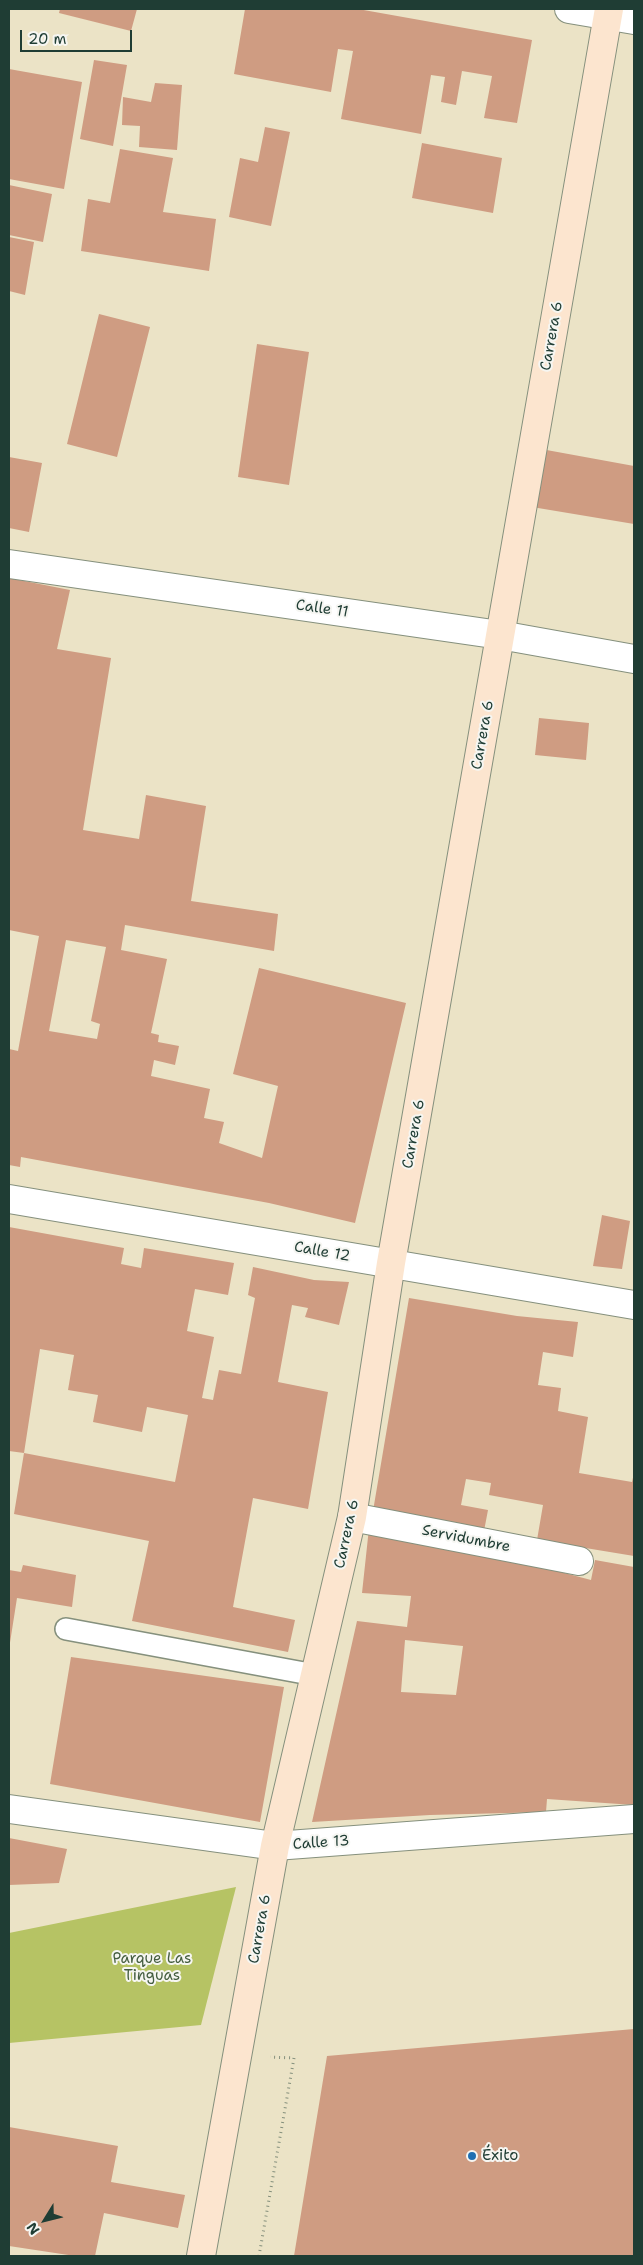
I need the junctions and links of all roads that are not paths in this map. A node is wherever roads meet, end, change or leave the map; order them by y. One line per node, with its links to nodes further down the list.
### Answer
1 (570, 9): 2 (street)
2 (608, 12): 3 (street); 5 (street, Carrera 6)
3 (634, 20)
4 (9, 564): 5 (street, Calle 11)
5 (500, 635): 6 (street, Calle 11); 8 (street, Carrera 6)
6 (634, 660)
7 (9, 1199): 8 (street, Calle 12)
8 (391, 1263): 9 (street, Calle 12); 10 (street, Carrera 6)
9 (634, 1305)
10 (352, 1517): 11 (street, Servidumbre); 13 (street, Carrera 6)
11 (579, 1561)
12 (66, 1629): 13 (lane)
13 (315, 1674): 16 (street, Carrera 6)
14 (9, 1809): 16 (street, Calle 13)
15 (634, 1819): 16 (street, Calle 13)
16 (276, 1846): 17 (street, Carrera 6)
17 (201, 2256)

